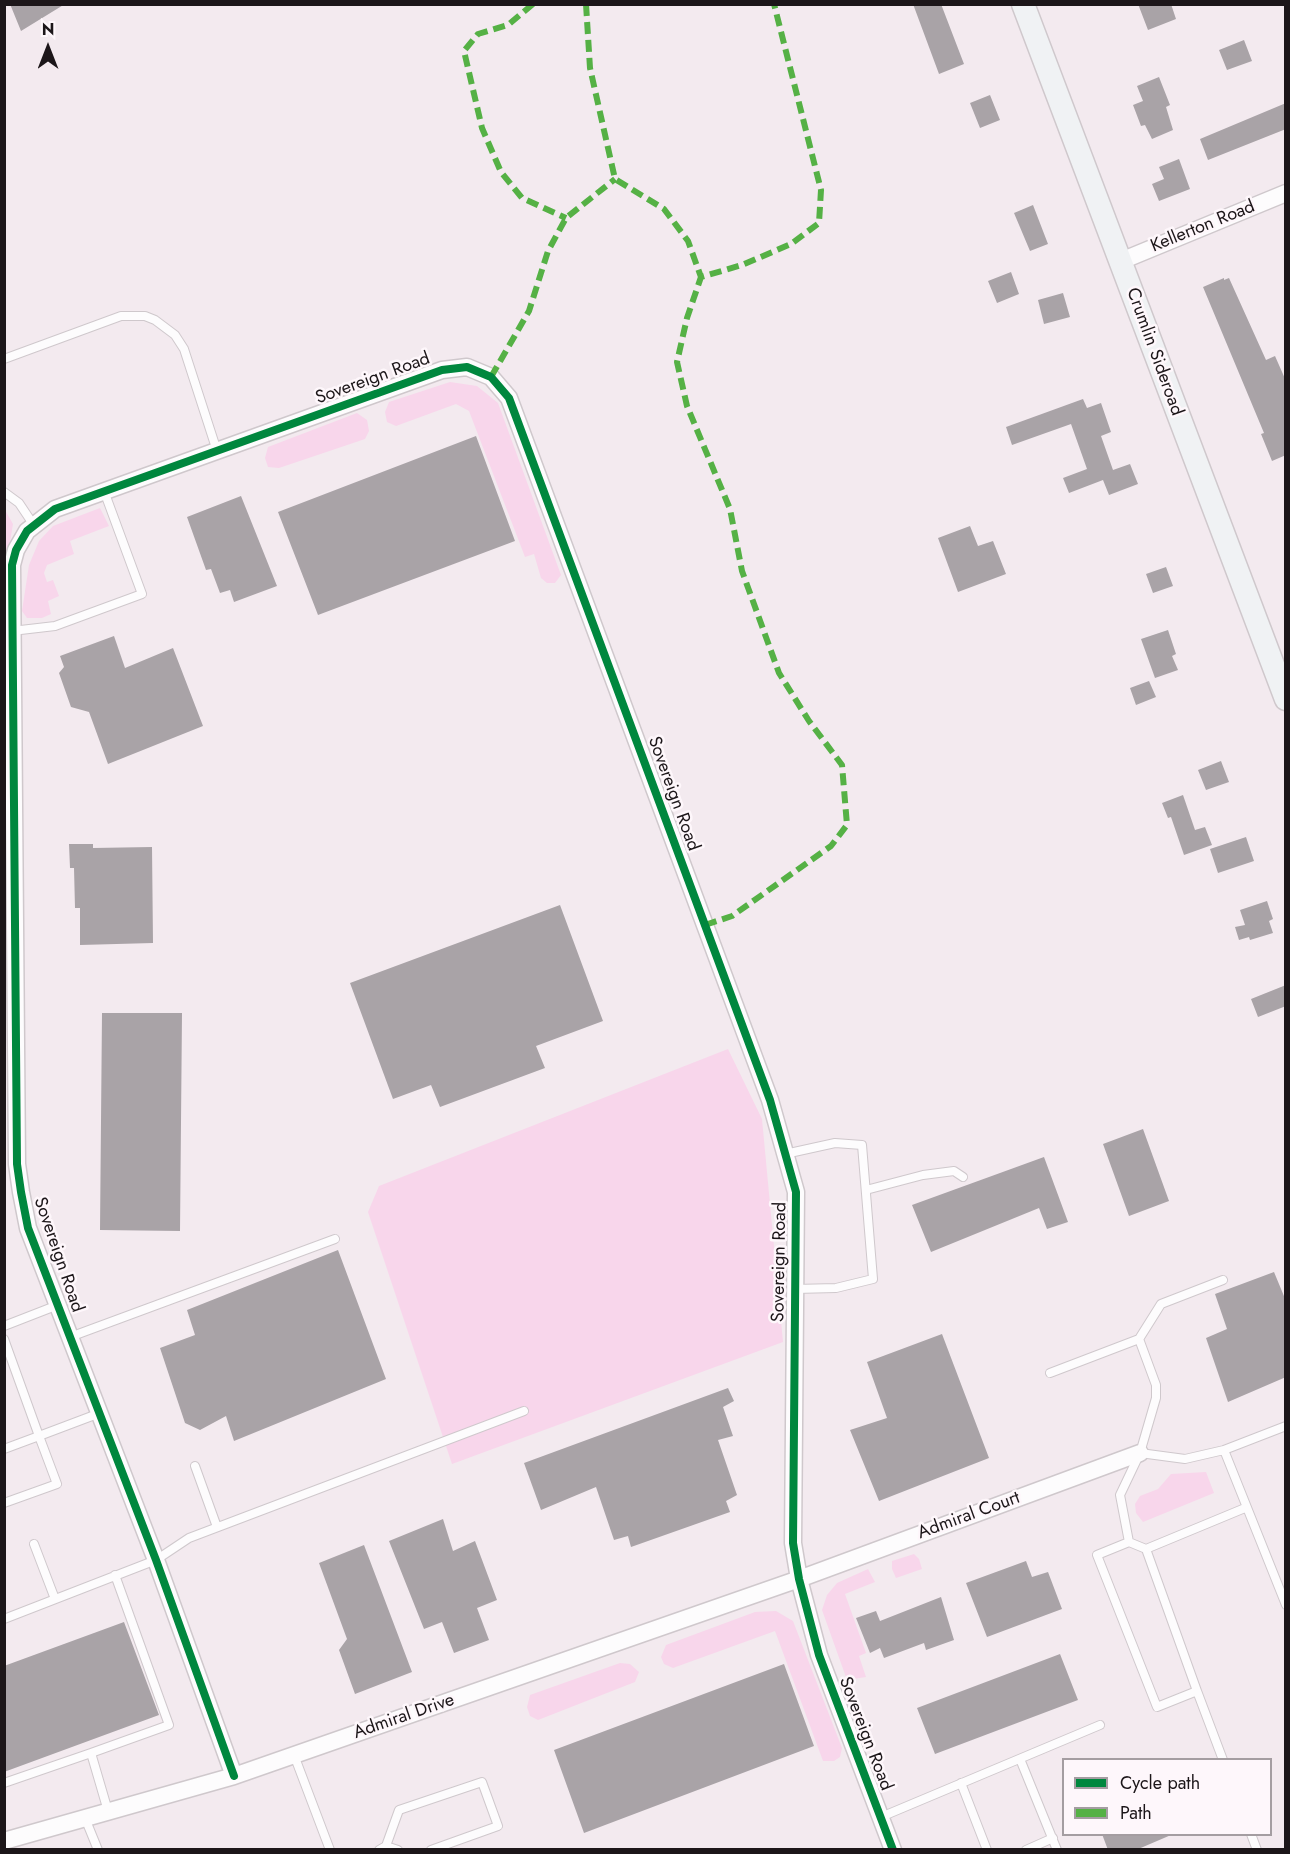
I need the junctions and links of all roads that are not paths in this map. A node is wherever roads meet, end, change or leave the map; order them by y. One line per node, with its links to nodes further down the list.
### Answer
1 (1023, 4): 3 (street, Crumlin Sideroad)
2 (1286, 194): 3 (street, Kellerton Road)
3 (1121, 261): 11 (street, Crumlin Sideroad)
4 (4, 359): 5 (lane)
5 (217, 451): 6 (street, Sovereign Road); 13 (street, Sovereign Road)
6 (104, 491): 8 (street, Sovereign Road); 9 (lane)
7 (4, 492): 8 (lane)
8 (33, 524): 9 (street, Sovereign Road)
9 (12, 632): 10 (street, Sovereign Road)
10 (8, 697): 12 (street, Sovereign Road)
11 (1286, 699)
12 (10, 994): 14 (street, Sovereign Road)
13 (785, 1154): 16 (lane); 19 (street, Sovereign Road)
14 (11, 1166): 20 (street, Sovereign Road)
15 (963, 1177): 16 (lane)
16 (866, 1190): 19 (lane)
17 (335, 1239): 22 (lane)
18 (1223, 1280): 24 (lane)
19 (795, 1289): 42 (street, Sovereign Road)
20 (58, 1305): 21 (lane); 22 (street, Sovereign Road)
21 (4, 1326)
22 (70, 1337): 27 (street, Sovereign Road)
23 (4, 1339): 29 (lane)
24 (1139, 1339): 25 (lane); 32 (lane)
25 (1050, 1373)
26 (524, 1411): 36 (lane)
27 (100, 1413): 29 (lane); 40 (street, Sovereign Road)
28 (1286, 1426): 31 (lane)
29 (39, 1436): 30 (lane); 34 (lane)
30 (4, 1449)
31 (1224, 1450): 32 (lane); 35 (lane)
32 (1140, 1453): 37 (lane); 42 (street, Admiral Court)
33 (195, 1466): 36 (lane)
34 (4, 1503)
35 (1245, 1508): 39 (lane); 44 (lane)
36 (217, 1527): 40 (lane)
37 (1129, 1542): 39 (lane); 46 (lane)
38 (34, 1544): 43 (lane)
39 (1146, 1549): 46 (lane)
40 (156, 1560): 41 (lane); 52 (street, Sovereign Road)
41 (116, 1575): 43 (lane); 48 (lane)
42 (799, 1579): 49 (street, Admiral Drive); 57 (street, Sovereign Road)
43 (55, 1599): 45 (lane)
44 (1286, 1605)
45 (4, 1619)
46 (1197, 1691): 50 (lane)
47 (1100, 1725): 51 (lane)
48 (91, 1753): 53 (lane); 55 (lane)
49 (294, 1755): 52 (street, Admiral Drive); 62 (lane)
50 (1222, 1758)
51 (1020, 1759): 54 (lane); 58 (lane)
52 (234, 1776): 55 (street, Admiral Drive)
53 (4, 1782)
54 (961, 1783): 57 (lane); 66 (lane)
55 (108, 1811): 56 (street, Admiral Drive)
56 (85, 1817): 59 (street, Admiral Drive); 61 (lane)
57 (880, 1817): 65 (street, Sovereign Road)
58 (1053, 1838): 67 (lane); 68 (lane)
59 (4, 1841)
60 (382, 1848): 63 (lane); 64 (lane)
61 (98, 1850)
62 (330, 1850)
63 (398, 1850)
64 (431, 1850)
65 (893, 1850)
66 (987, 1850)
67 (1026, 1850)
68 (1057, 1850)

